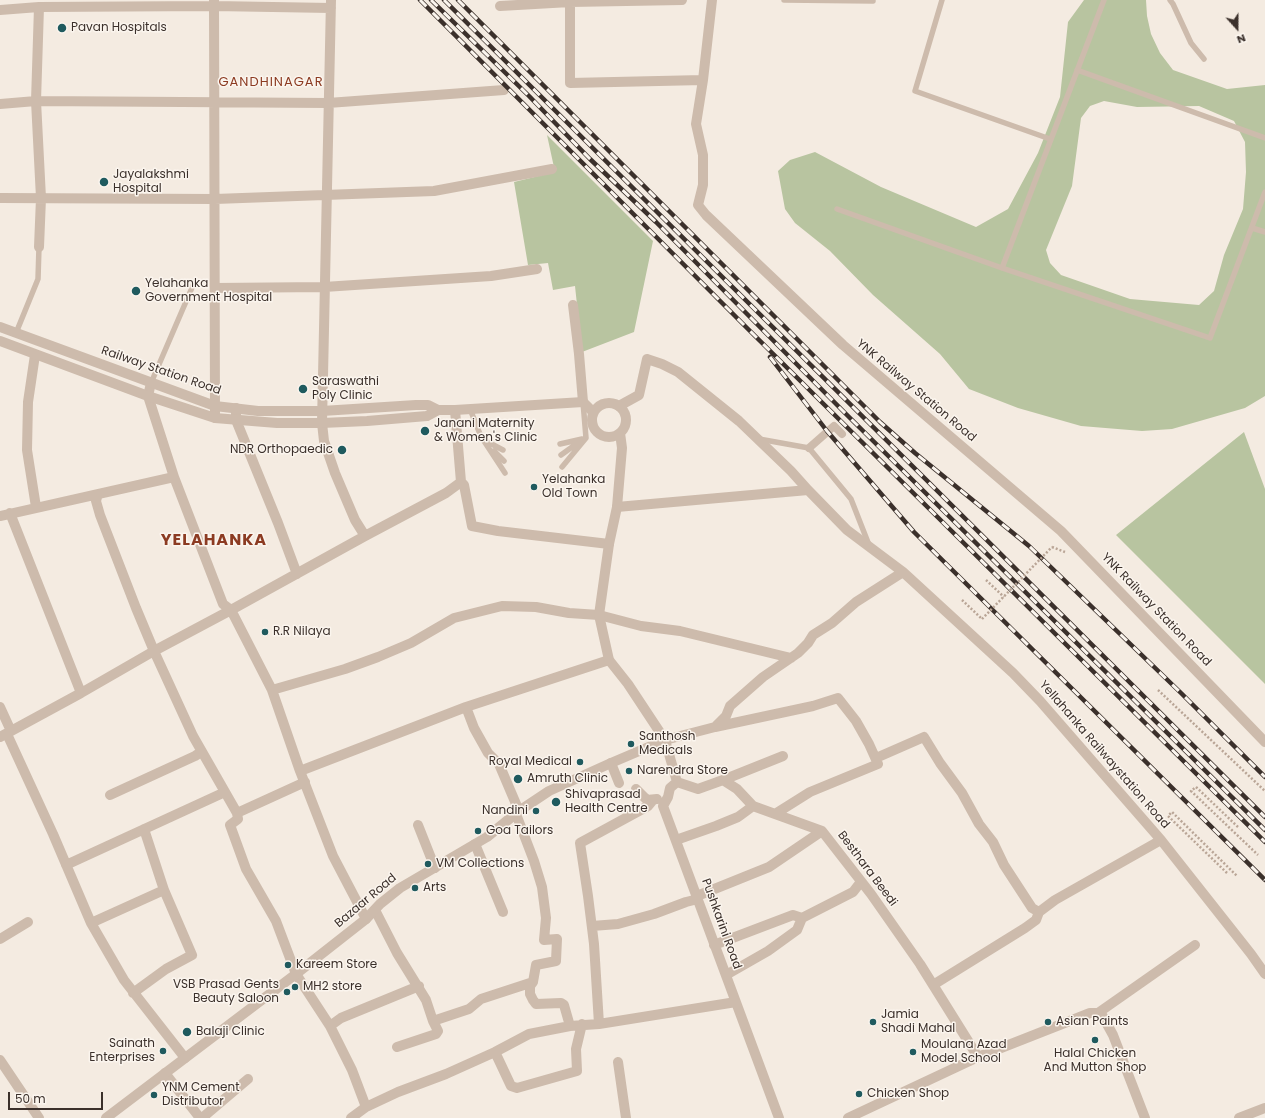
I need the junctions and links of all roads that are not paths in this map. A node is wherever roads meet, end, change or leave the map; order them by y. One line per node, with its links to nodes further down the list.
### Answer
1 (682, 0): 7 (street)
2 (712, 0): 16 (street, YNK Railway Station Road)
3 (784, 0): 8 (lane)
4 (942, 0): 23 (lane)
5 (1104, 0): 15 (lane)
6 (1170, 0): 14 (lane)
7 (570, 1): 11 (street); 16 (street)
8 (873, 1)
9 (214, 3): 10 (street); 12 (street); 19 (street)
10 (331, 4): 20 (street)
11 (500, 6)
12 (39, 7): 13 (street); 18 (street)
13 (0, 10)
14 (1204, 59)
15 (1077, 70): 22 (lane); 23 (lane)
16 (703, 80): 94 (street, YNK Railway Station Road)
17 (504, 90): 20 (street)
18 (36, 101): 19 (street); 21 (street); 28 (street)
19 (215, 102): 20 (street); 29 (street)
20 (328, 103): 26 (street)
21 (0, 104)
22 (1265, 138)
23 (1050, 139): 34 (lane)
24 (552, 169): 26 (street)
25 (1265, 192): 31 (lane)
26 (326, 196): 29 (street); 37 (street)
27 (0, 198): 28 (street)
28 (41, 198): 29 (street); 33 (street)
29 (215, 199): 38 (street)
30 (837, 209): 34 (lane)
31 (1252, 228): 32 (lane); 34 (lane)
32 (1265, 232)
33 (39, 247): 41 (lane)
34 (1002, 268)
35 (537, 269): 37 (street)
36 (194, 283): 44 (lane)
37 (324, 287): 38 (street); 53 (street)
38 (216, 288): 47 (street)
39 (573, 306): 46 (street)
40 (0, 327): 41 (street, Railway Station Road)
41 (16, 333): 44 (street, Railway Station Road)
42 (0, 341): 43 (street, Railway Station Road)
43 (35, 355): 45 (street, Railway Station Road); 74 (street)
44 (151, 383): 45 (street); 47 (street, Railway Station Road)
45 (148, 396): 55 (street, Railway Station Road); 70 (street)
46 (583, 402): 50 (street, Railway Station Road); 54 (street); 60 (lane)
47 (215, 406): 49 (street, Railway Station Road); 55 (street)
48 (619, 406): 54 (street); 58 (street); 61 (street)
49 (236, 408): 53 (street, Railway Station Road); 56 (street)
50 (470, 409): 52 (street, Railway Station Road); 62 (lane)
51 (438, 410): 52 (street, Railway Station Road); 53 (street, Railway Station Road); 57 (street, Railway Station Road)
52 (455, 410): 71 (street)
53 (322, 412): 57 (street)
54 (593, 412): 58 (street)
55 (215, 418): 56 (street, Railway Station Road)
56 (236, 420): 57 (street, Railway Station Road); 81 (street)
57 (322, 424): 77 (street)
58 (620, 433): 75 (street)
59 (842, 434): 64 (street)
60 (586, 438): 63 (lane); 66 (lane); 68 (lane)
61 (756, 438): 64 (lane); 72 (street)
62 (482, 439): 65 (lane); 67 (lane); 69 (lane)
63 (560, 444)
64 (809, 448): 79 (lane)
65 (503, 450)
66 (561, 456)
67 (504, 461)
68 (562, 467)
69 (505, 473)
70 (174, 477): 73 (street); 82 (street)
71 (461, 482): 77 (street); 78 (street)
72 (808, 490): 75 (street); 79 (street)
73 (98, 494): 74 (street); 84 (street)
74 (36, 507): 76 (street)
75 (617, 507): 78 (street)
76 (5, 515): 88 (street)
77 (365, 536): 81 (street)
78 (609, 544): 83 (street)
79 (869, 547): 80 (street)
80 (903, 572): 85 (street); 117 (street, Yellahanka Railwaystation Road)
81 (297, 574): 82 (street)
82 (231, 610): 84 (street); 87 (street)
83 (599, 615): 85 (street); 86 (street); 87 (street)
84 (154, 651): 88 (street); 95 (street)
85 (791, 658): 91 (street)
86 (609, 660): 90 (street); 93 (street)
87 (272, 690): 99 (street)
88 (80, 693): 92 (street)
89 (0, 707): 92 (street)
90 (466, 707): 99 (street); 110 (street)
91 (715, 727): 93 (street); 97 (street)
92 (6, 734): 119 (street)
93 (665, 740): 98 (street, Bazaar Road); 102 (street)
94 (1265, 742)
95 (201, 752): 105 (street); 106 (street)
96 (783, 756): 100 (street)
97 (876, 758): 112 (street); 126 (street)
98 (611, 763): 103 (street); 110 (street, Bazaar Road)
99 (300, 771): 101 (street)
100 (723, 780): 102 (street); 109 (street, Besthara Beedi)
101 (305, 782): 111 (street); 128 (street)
102 (678, 782): 107 (street, Pushkarini Road)
103 (619, 783)
104 (636, 789): 108 (street)
105 (225, 792): 111 (street); 114 (street)
106 (110, 795)
107 (668, 797): 108 (street); 116 (street, Pushkarini Road)
108 (653, 800): 131 (street)
109 (753, 806): 112 (street, Besthara Beedi); 116 (street)
110 (517, 812): 118 (street, Bazaar Road); 138 (street)
111 (237, 813): 135 (street)
112 (775, 814): 115 (street, Besthara Beedi)
113 (418, 825): 120 (street)
114 (144, 829): 119 (street); 122 (street)
115 (822, 831): 121 (street, Besthara Beedi); 123 (street)
116 (676, 840): 123 (street, Pushkarini Road)
117 (1161, 840): 126 (street); 136 (street, Yellahanka Railwaystation Road)
118 (475, 844): 120 (street, Bazaar Road); 125 (street)
119 (66, 865): 130 (street)
120 (435, 868): 124 (street, Bazaar Road)
121 (860, 883): 127 (street); 139 (street, Besthara Beedi)
122 (164, 890): 130 (street); 141 (street)
123 (697, 898): 131 (street); 133 (street, Pushkarini Road)
124 (375, 910): 128 (street, Bazaar Road); 140 (street)
125 (503, 912)
126 (1039, 912): 139 (street)
127 (802, 918): 133 (street); 137 (street)
128 (366, 919): 135 (street, Bazaar Road)
129 (28, 922): 132 (street)
130 (91, 923): 141 (street)
131 (592, 926): 146 (street)
132 (0, 939)
133 (714, 945): 137 (street, Pushkarini Road)
134 (1195, 945): 143 (street)
135 (296, 974): 147 (street); 151 (street, Bazaar Road)
136 (1265, 974)
137 (726, 975): 142 (street, Pushkarini Road)
138 (533, 982): 144 (street); 148 (street)
139 (933, 985): 152 (street, Besthara Beedi)
140 (418, 986): 144 (street); 147 (street)
141 (133, 993): 151 (street)
142 (736, 1002): 146 (street); 164 (street, Pushkarini Road)
143 (1098, 1013): 152 (street); 166 (street)
144 (434, 1021): 149 (street)
145 (582, 1024): 146 (street); 148 (street); 150 (street)
146 (599, 1024)
147 (330, 1026): 157 (street)
148 (570, 1026): 150 (street)
149 (397, 1047)
150 (495, 1052): 157 (street)
151 (185, 1058): 155 (street, Bazaar Road)
152 (978, 1058): 165 (street)
153 (0, 1060): 159 (street)
154 (618, 1062): 163 (street)
155 (165, 1073): 160 (street, Bazaar Road); 161 (street)
156 (248, 1080): 161 (street)
157 (366, 1107): 162 (street)
158 (1265, 1108): 167 (street)
159 (39, 1118)
160 (106, 1118)
161 (201, 1118)
162 (351, 1118)
163 (626, 1118)
164 (779, 1118)
165 (848, 1118)
166 (1145, 1118)
167 (1239, 1118)

